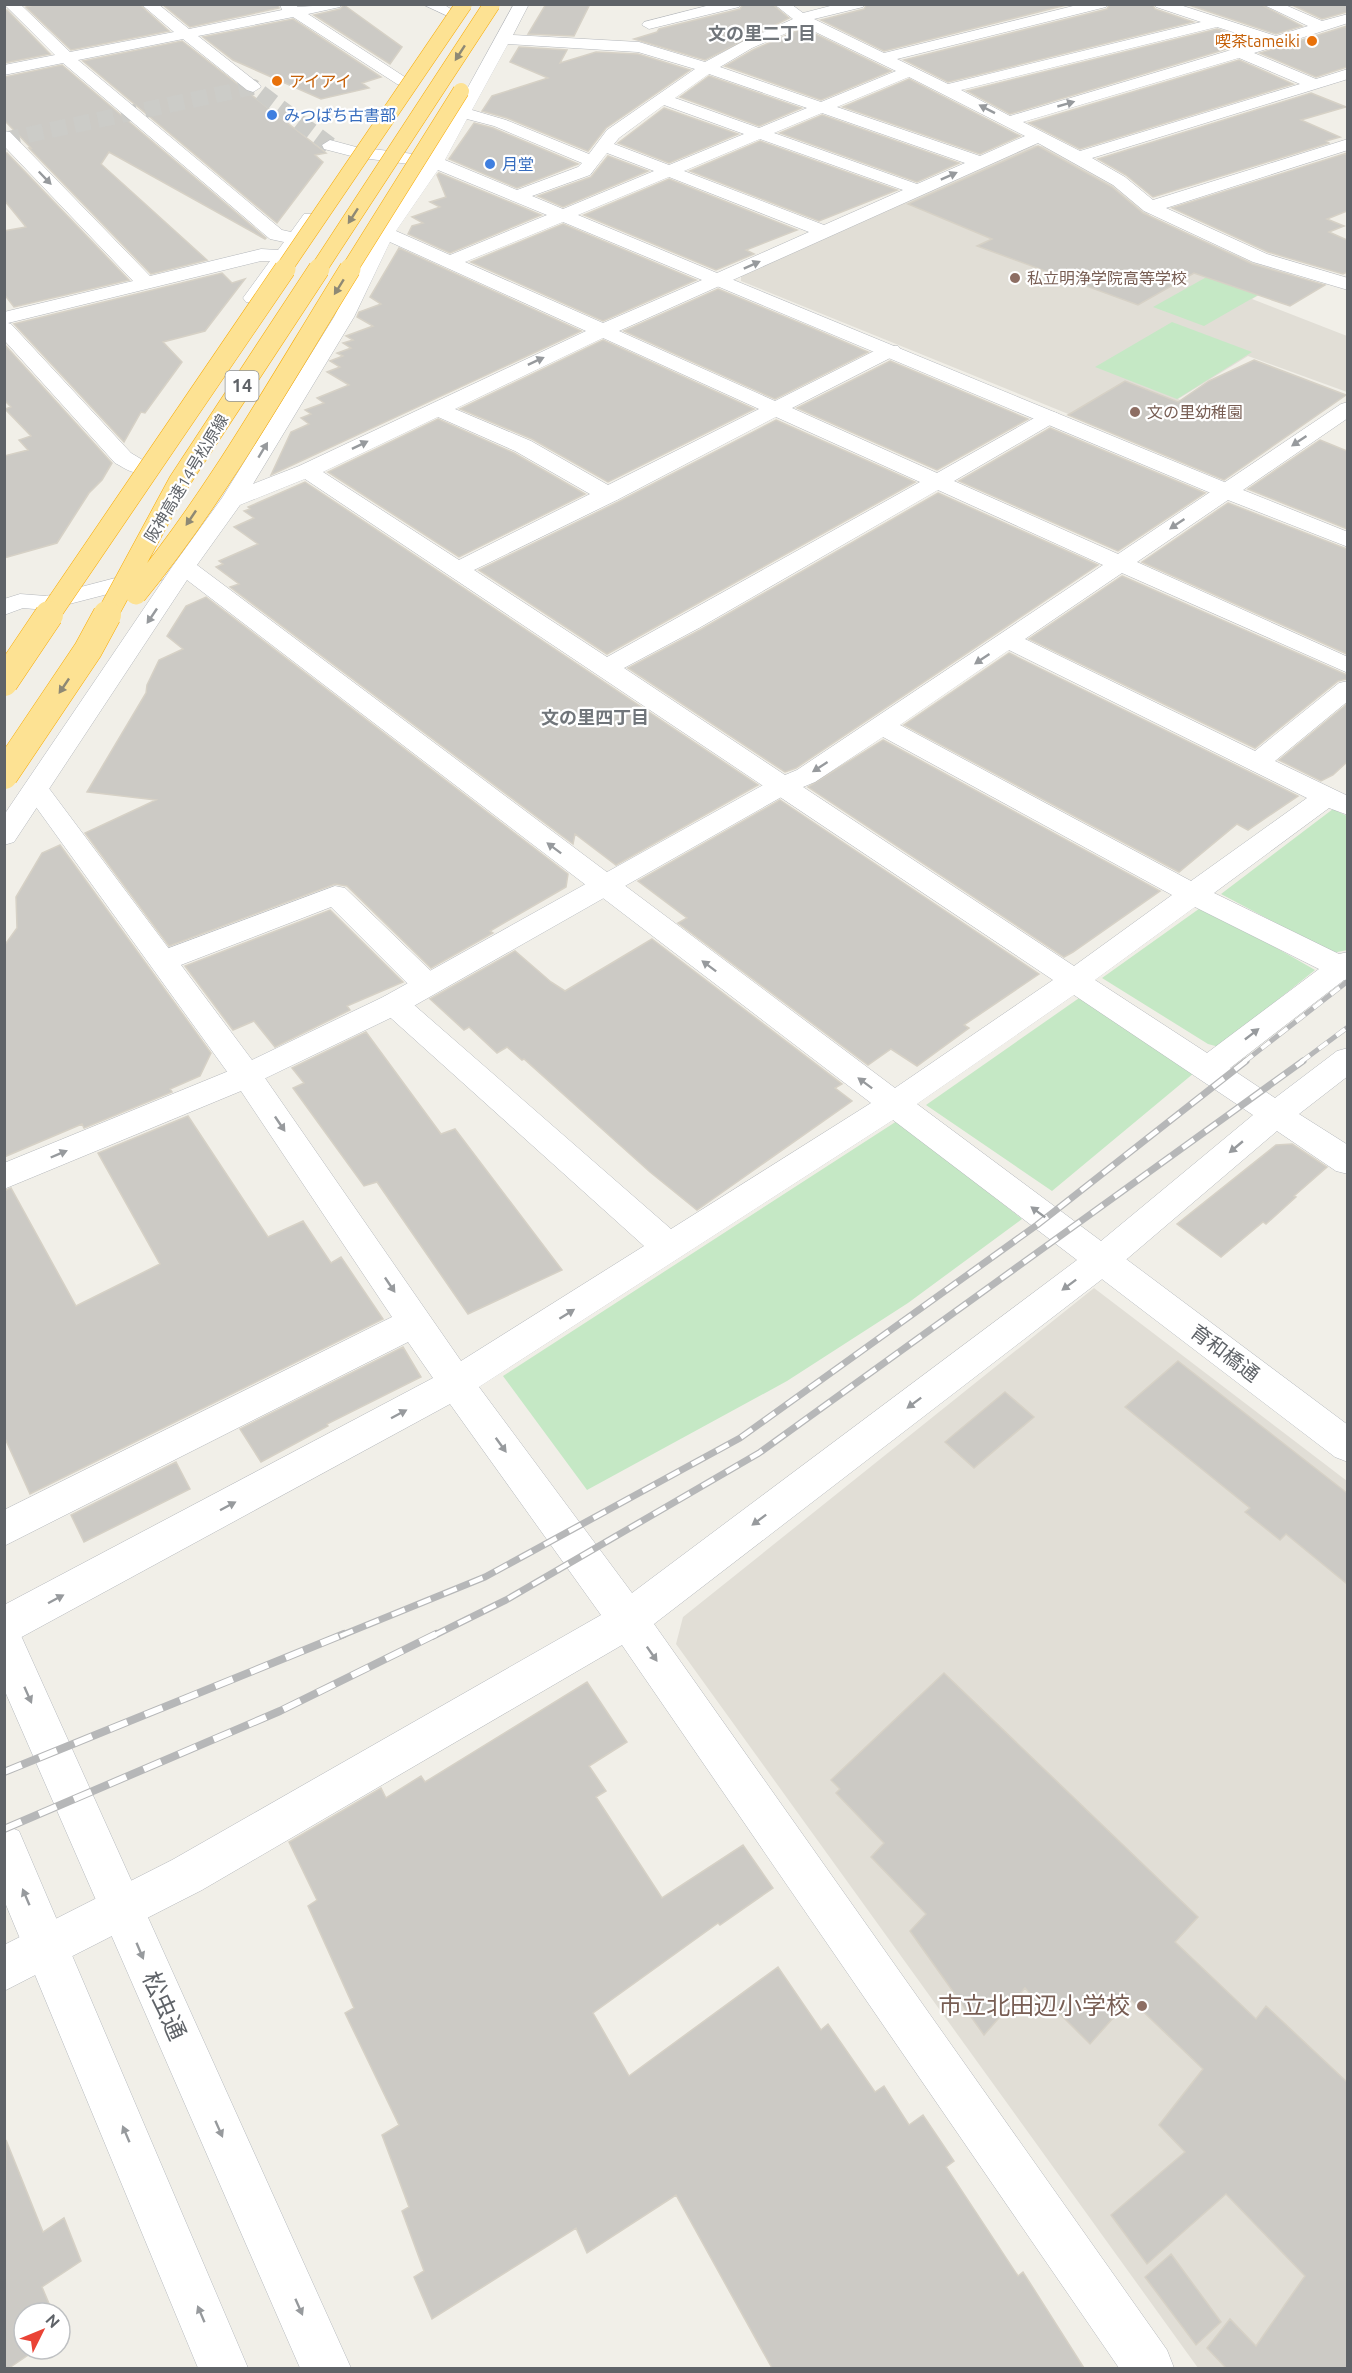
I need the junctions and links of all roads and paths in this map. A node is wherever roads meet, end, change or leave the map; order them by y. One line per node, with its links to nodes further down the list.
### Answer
1 (11, 4): 31 (street)
2 (148, 4): 24 (street)
3 (335, 4): 16 (street)
4 (429, 4): 15 (street)
5 (492, 4): 94 (highway, 阪神高速14号松原線 / 14, one-way to 94, bridge)
6 (513, 4): 94 (highway, one-way to 94, bridge)
7 (522, 4): 25 (street)
8 (658, 4): 21 (street)
9 (734, 4): 21 (street)
10 (781, 4): 18 (street)
11 (858, 4): 18 (street)
12 (1101, 4): 19 (street)
13 (1161, 4): 20 (street)
14 (1269, 4): 22 (street)
15 (456, 7): 37 (street); 98 (highway, 阪神高速14号松原線 / 14, bridge)
16 (290, 9): 24 (street); 37 (street)
17 (1347, 18): 22 (street)
18 (803, 19): 32 (street); 33 (street)
19 (1038, 20): 23 (street); 32 (street)
20 (1215, 23): 27 (street); 29 (street)
21 (649, 25): 28 (street)
22 (1320, 26): 27 (street)
23 (1064, 32)
24 (184, 33): 31 (street); 39 (street)
25 (505, 39): 28 (street); 43 (street)
26 (1084, 40): 29 (street)
27 (1275, 41): 30 (street)
28 (639, 47): 33 (street)
29 (1104, 50): 40 (street)
30 (1240, 53): 38 (street); 44 (street, one-way to 30)
31 (67, 58): 34 (street); 63 (street)
32 (884, 58): 35 (street)
33 (707, 68): 41 (street); 42 (street)
34 (4, 70)
35 (910, 71): 40 (street); 42 (street)
36 (1347, 74): 38 (street)
37 (403, 81): 51 (street)
38 (1315, 84): 52 (street)
39 (253, 87)
40 (946, 89): 44 (street, one-way to 40)
41 (662, 99): 45 (street); 50 (street)
42 (820, 107): 45 (street); 55 (street)
43 (461, 112): 53 (street); 54 (street)
44 (1010, 121): 47 (street)
45 (760, 132): 56 (street); 57 (street)
46 (4, 136): 67 (street, one-way to 67)
47 (1039, 136): 52 (street); 55 (street)
48 (1347, 144): 59 (street)
49 (330, 146): 51 (street)
50 (605, 146): 53 (street); 56 (street)
51 (355, 152): 54 (street); 63 (street)
52 (1078, 157): 59 (street)
53 (592, 160): 58 (street)
54 (435, 162): 58 (street); 62 (street)
55 (980, 162): 57 (street, one-way to 55)
56 (666, 171): 60 (street); 61 (street)
57 (918, 190): 61 (street)
58 (516, 196): 60 (street)
59 (1150, 207): 68 (street)
60 (565, 216): 65 (street); 66 (street)
61 (825, 232): 66 (street, one-way to 61)
62 (385, 233): 65 (street); 84 (street, one-way to 62)
63 (296, 238): 64 (street)
64 (283, 256): 67 (street); 79 (street)
65 (450, 262): 71 (street)
66 (719, 280): 71 (street); 72 (street)
67 (146, 283): 69 (street)
68 (1347, 284)
69 (4, 318)
70 (4, 328): 79 (street)
71 (602, 331): 73 (street); 74 (street, one-way to 71)
72 (891, 350): 73 (street); 76 (street)
73 (776, 407): 81 (street); 83 (street)
74 (436, 408): 80 (street, one-way to 74); 83 (street)
75 (1347, 408): 77 (street)
76 (1050, 417): 81 (street); 82 (street)
77 (1323, 425): 78 (street); 82 (street, one-way to 82)
78 (1347, 434)
79 (138, 467): 90 (street)
80 (307, 471): 84 (street); 88 (street)
81 (937, 482): 87 (street); 97 (street)
82 (1226, 491): 85 (street); 87 (street, one-way to 87)
83 (609, 495): 88 (street)
84 (232, 500): 86 (street)
85 (1347, 540)
86 (189, 560): 90 (street); 91 (street); 104 (street, one-way to 104); 107 (street, 育和橋通, one-way to 86)
87 (1120, 563): 93 (street); 96 (street)
88 (459, 569): 97 (street)
89 (4, 580): 92 (street)
90 (64, 581): 91 (street)
91 (46, 603): 92 (street); 95 (street)
92 (12, 604)
93 (1009, 641): 100 (street, one-way to 100); 101 (street)
94 (88, 650): 102 (highway, 阪神高速14号松原線 / 14, one-way to 102, bridge)
95 (4, 657)
96 (1347, 666)
97 (606, 668): 103 (street)
98 (4, 682)
99 (1347, 688): 101 (street)
100 (882, 726): 103 (street, one-way to 103); 108 (street)
101 (1256, 763): 105 (street)
102 (4, 775)
103 (783, 785): 107 (street); 111 (street)
104 (36, 789): 106 (street); 109 (street)
105 (1337, 802): 108 (street)
106 (4, 836)
107 (602, 885): 112 (street); 117 (street, 育和橋通, one-way to 107)
108 (1191, 893): 110 (street); 111 (street)
109 (163, 961): 112 (street); 116 (street)
110 (1345, 967): 115 (street, one-way to 110)
111 (1072, 981): 115 (street); 117 (street)
112 (427, 986): 113 (street)
113 (394, 1004): 116 (street); 121 (street)
114 (1347, 1059): 118 (street)
115 (1206, 1070): 118 (street)
116 (247, 1076): 120 (street, one-way to 116); 123 (street, one-way to 123)
117 (893, 1105): 121 (street); 122 (street, 育和橋通, one-way to 117)
118 (1275, 1115): 119 (street); 122 (street, one-way to 122)
119 (1347, 1162)
120 (4, 1177)
121 (670, 1249): 124 (street, one-way to 121)
122 (1102, 1260): 125 (street, 育和橋通); 127 (street, one-way to 127)
123 (415, 1322): 124 (street); 126 (street)
124 (456, 1383): 127 (street, one-way to 127); 128 (street, one-way to 124)
125 (1347, 1446)
126 (4, 1529)
127 (628, 1620): 131 (street); 136 (street, one-way to 136)
128 (4, 1626)
129 (4, 1642): 131 (street, 松虫通, one-way to 131)
130 (4, 1846): 132 (street, one-way to 130)
131 (121, 1909): 132 (street); 135 (street, 松虫通, one-way to 135)
132 (47, 1947): 133 (street); 134 (street, one-way to 132)
133 (4, 1970)
134 (223, 2368)
135 (326, 2368)
136 (1149, 2368)

